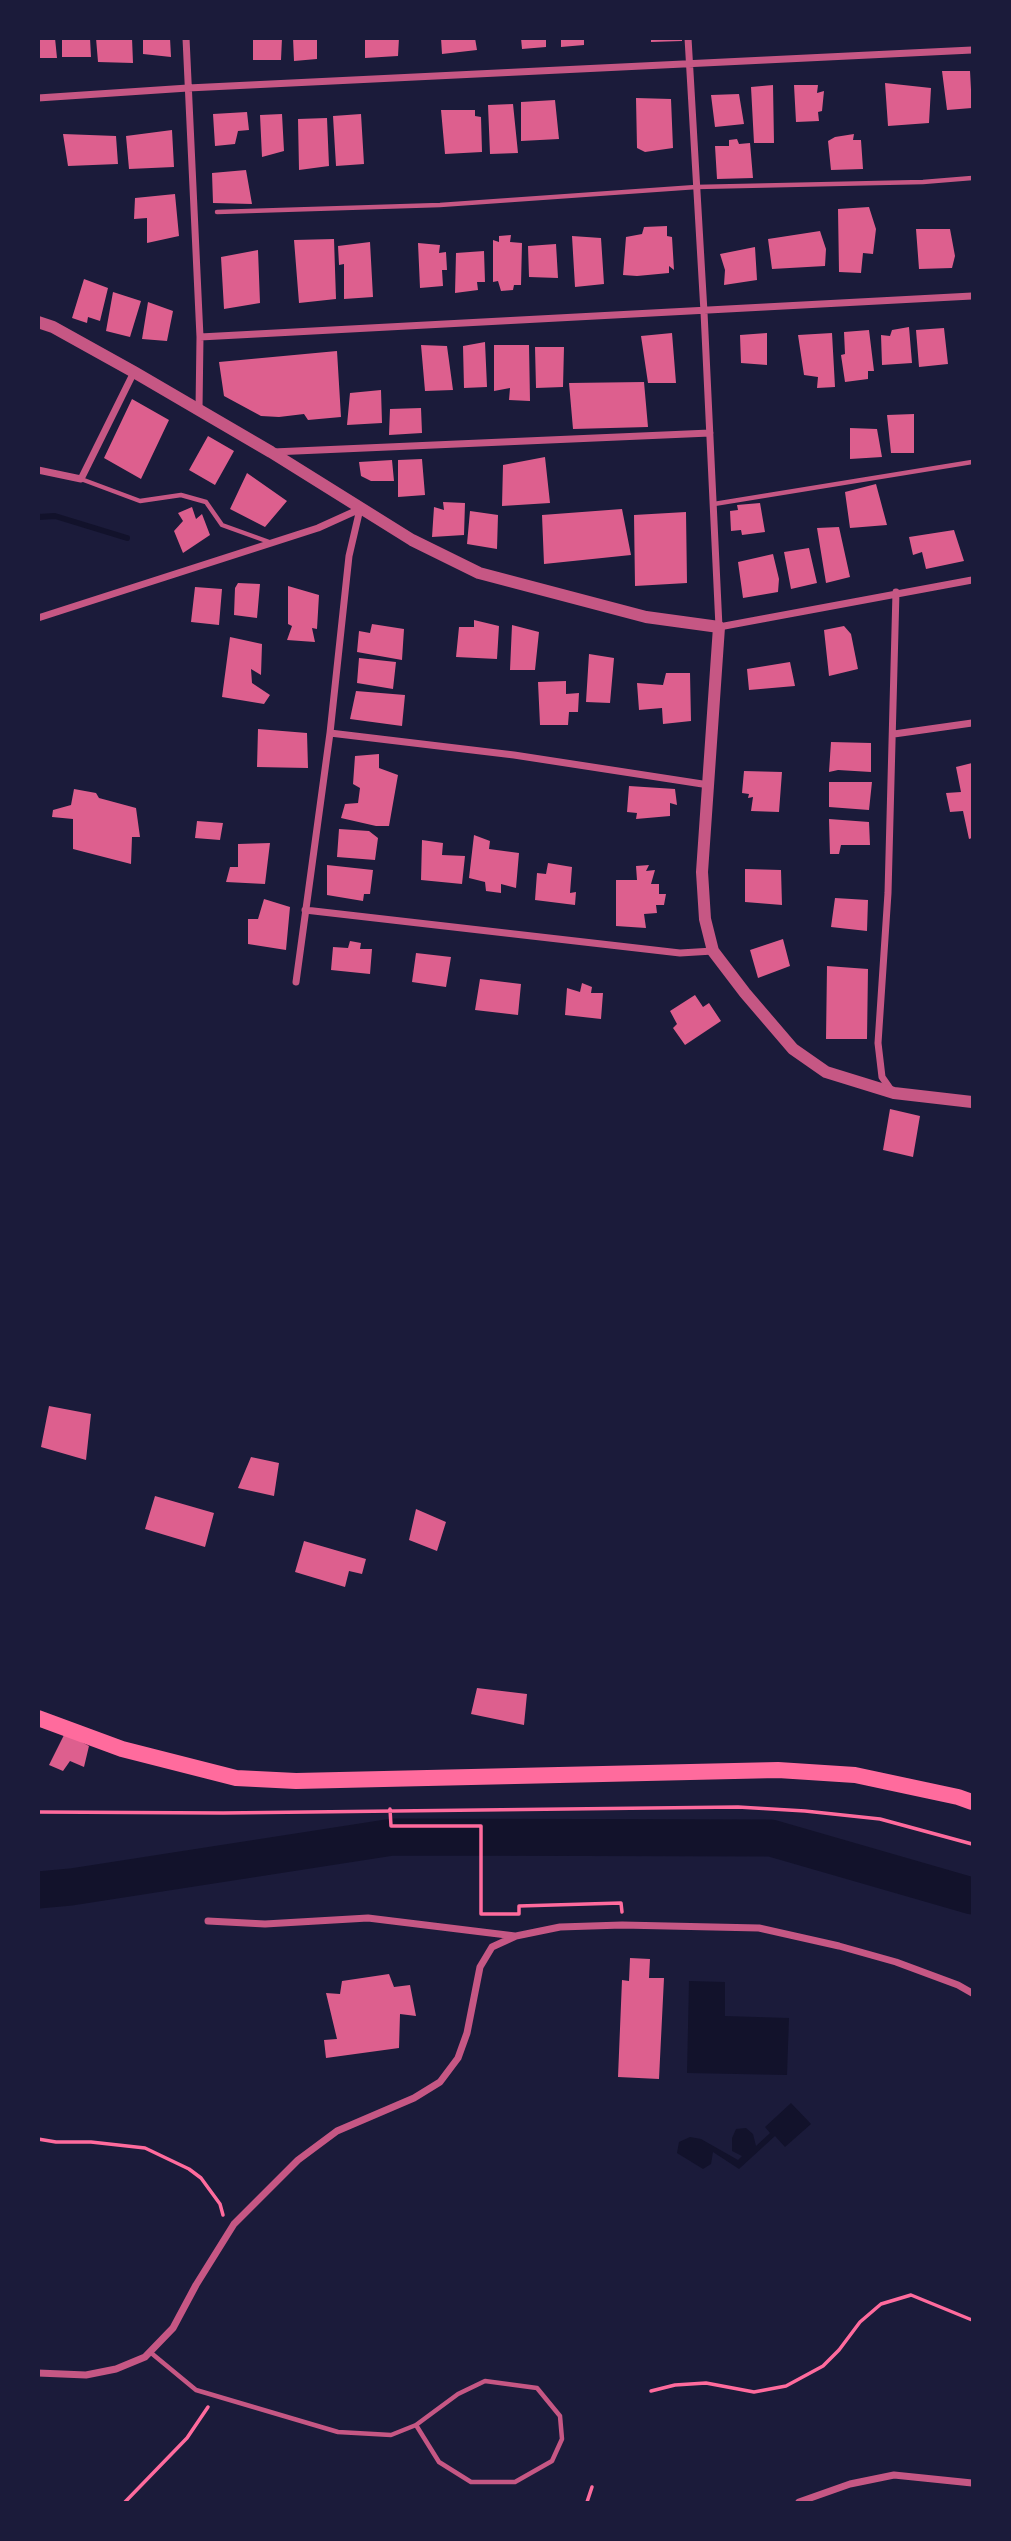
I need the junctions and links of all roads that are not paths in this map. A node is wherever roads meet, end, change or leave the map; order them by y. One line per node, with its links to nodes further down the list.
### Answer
1 (186, 38): 5 (street)
2 (688, 38): 4 (street)
3 (972, 50): 4 (street)
4 (689, 64): 5 (street); 8 (street)
5 (188, 88): 6 (street); 13 (street)
6 (38, 98)
7 (972, 178): 8 (lane)
8 (696, 187): 9 (lane); 11 (street)
9 (216, 212)
10 (972, 296): 11 (street)
11 (705, 312): 13 (street); 16 (street)
12 (38, 322): 14 (street)
13 (200, 337): 15 (street)
14 (134, 372): 15 (street); 20 (street)
15 (199, 410): 17 (street)
16 (710, 433): 17 (street); 21 (street)
17 (271, 452): 22 (street)
18 (972, 461): 21 (lane)
19 (38, 470): 20 (street)
20 (80, 479): 23 (lane)
21 (714, 504): 27 (street)
22 (360, 509): 23 (street); 27 (street); 29 (street)
23 (272, 543): 26 (street)
24 (972, 580): 25 (street)
25 (896, 592): 27 (street); 30 (street)
26 (38, 618)
27 (719, 627): 31 (street)
28 (972, 723): 30 (street)
29 (330, 733): 31 (street); 32 (street)
30 (894, 734): 35 (street)
31 (709, 785): 33 (street)
32 (305, 910): 33 (street); 34 (street)
33 (713, 951): 35 (street)
34 (296, 982)
35 (894, 1093): 36 (street)
36 (972, 1102)
37 (38, 1718): 38 (main road)
38 (972, 1802)
39 (208, 1921): 40 (street)
40 (516, 1936): 41 (street); 42 (street)
41 (972, 1993)
42 (150, 2352): 43 (street); 44 (lane)
43 (38, 2373)
44 (416, 2425): 44 (lane)
45 (972, 2483): 46 (street)
46 (799, 2502)

